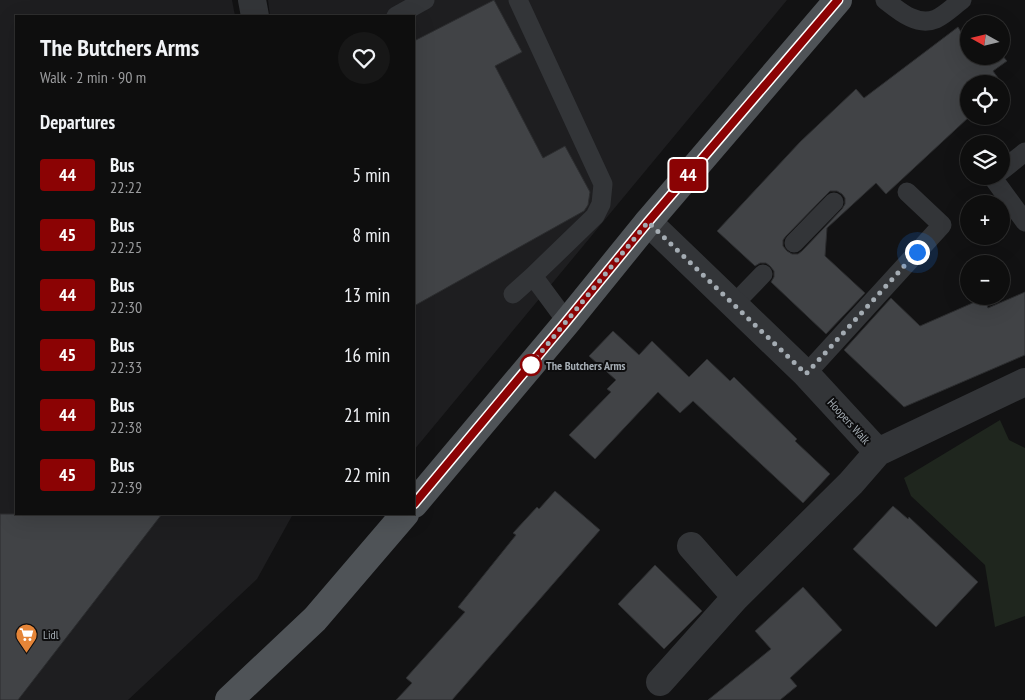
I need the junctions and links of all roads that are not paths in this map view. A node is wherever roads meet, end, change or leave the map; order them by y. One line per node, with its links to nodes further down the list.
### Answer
1 (252, 0): 7 (street)
2 (425, 0): 8 (lane)
3 (518, 0): 18 (lane)
4 (838, 0): 14 (main road)
5 (886, 0): 6 (lane)
6 (962, 0)
7 (255, 15)
8 (398, 15)
9 (1025, 152): 10 (lane)
10 (1010, 164)
11 (998, 185): 15 (lane)
12 (907, 192): 22 (lane)
13 (834, 202): 16 (lane)
14 (648, 222): 20 (street, Hoopers Walk); 21 (main road)
15 (1025, 222)
16 (794, 242)
17 (763, 274): 20 (lane)
18 (533, 276): 19 (lane); 21 (lane)
19 (513, 294)
20 (734, 304): 22 (street, Hoopers Walk)
21 (566, 322): 25 (main road)
22 (806, 374): 24 (street, Hoopers Walk)
23 (1025, 382): 24 (street)
24 (878, 452): 28 (street, Hoopers Walk)
25 (415, 503)
26 (405, 515): 30 (main road)
27 (691, 546): 28 (street)
28 (736, 597): 29 (street, Hoopers Walk)
29 (660, 682)
30 (230, 700)

